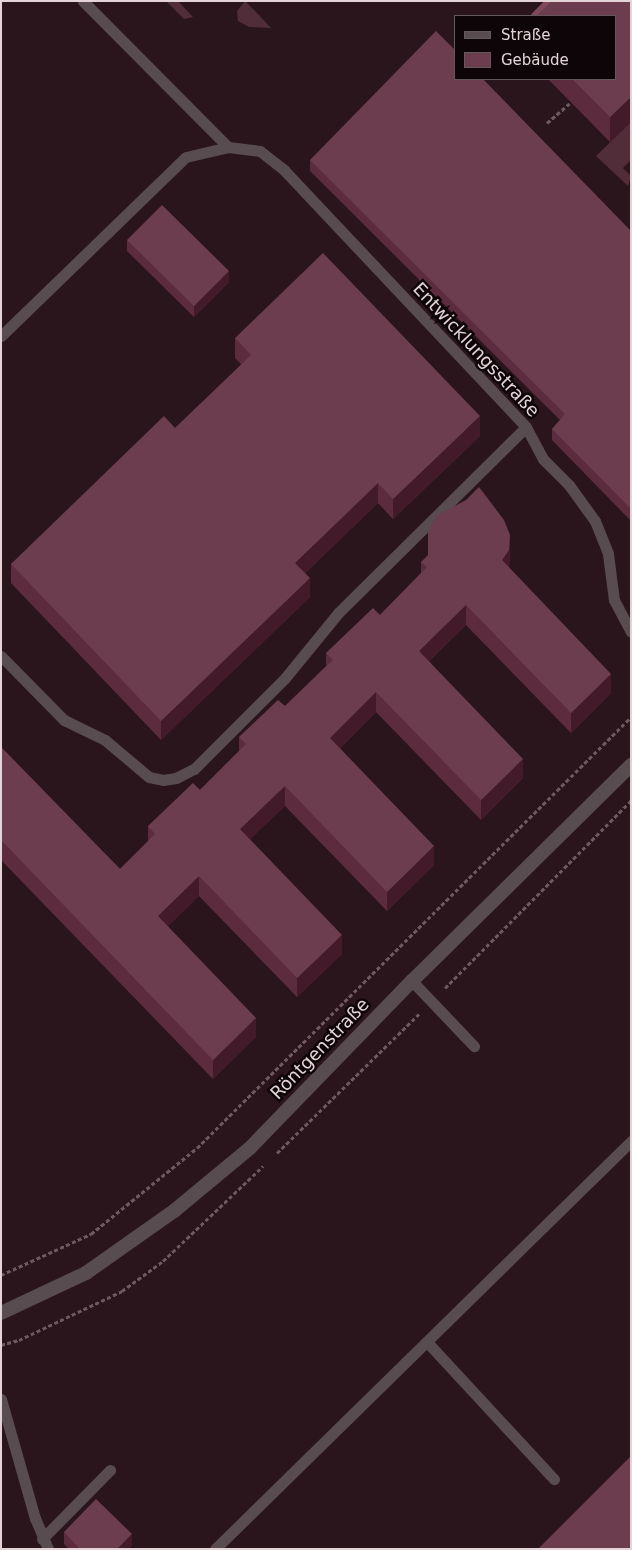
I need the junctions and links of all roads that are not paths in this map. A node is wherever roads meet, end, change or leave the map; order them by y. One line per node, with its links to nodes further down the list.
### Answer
1 (83, 1): 2 (lane)
2 (228, 147): 3 (lane, Entwicklungsstraße); 4 (lane, Entwicklungsstraße)
3 (1, 336)
4 (526, 427): 5 (lane, Entwicklungsstraße); 6 (lane)
5 (631, 632)
6 (1, 656)
7 (631, 765): 8 (street, Röntgenstraße)
8 (412, 980): 9 (lane); 11 (street, Röntgenstraße)
9 (474, 1046)
10 (631, 1141): 12 (lane)
11 (1, 1313)
12 (427, 1342): 15 (lane); 17 (lane)
13 (1, 1399): 16 (lane)
14 (110, 1470): 16 (lane)
15 (554, 1478)
16 (45, 1544)
17 (215, 1549)

